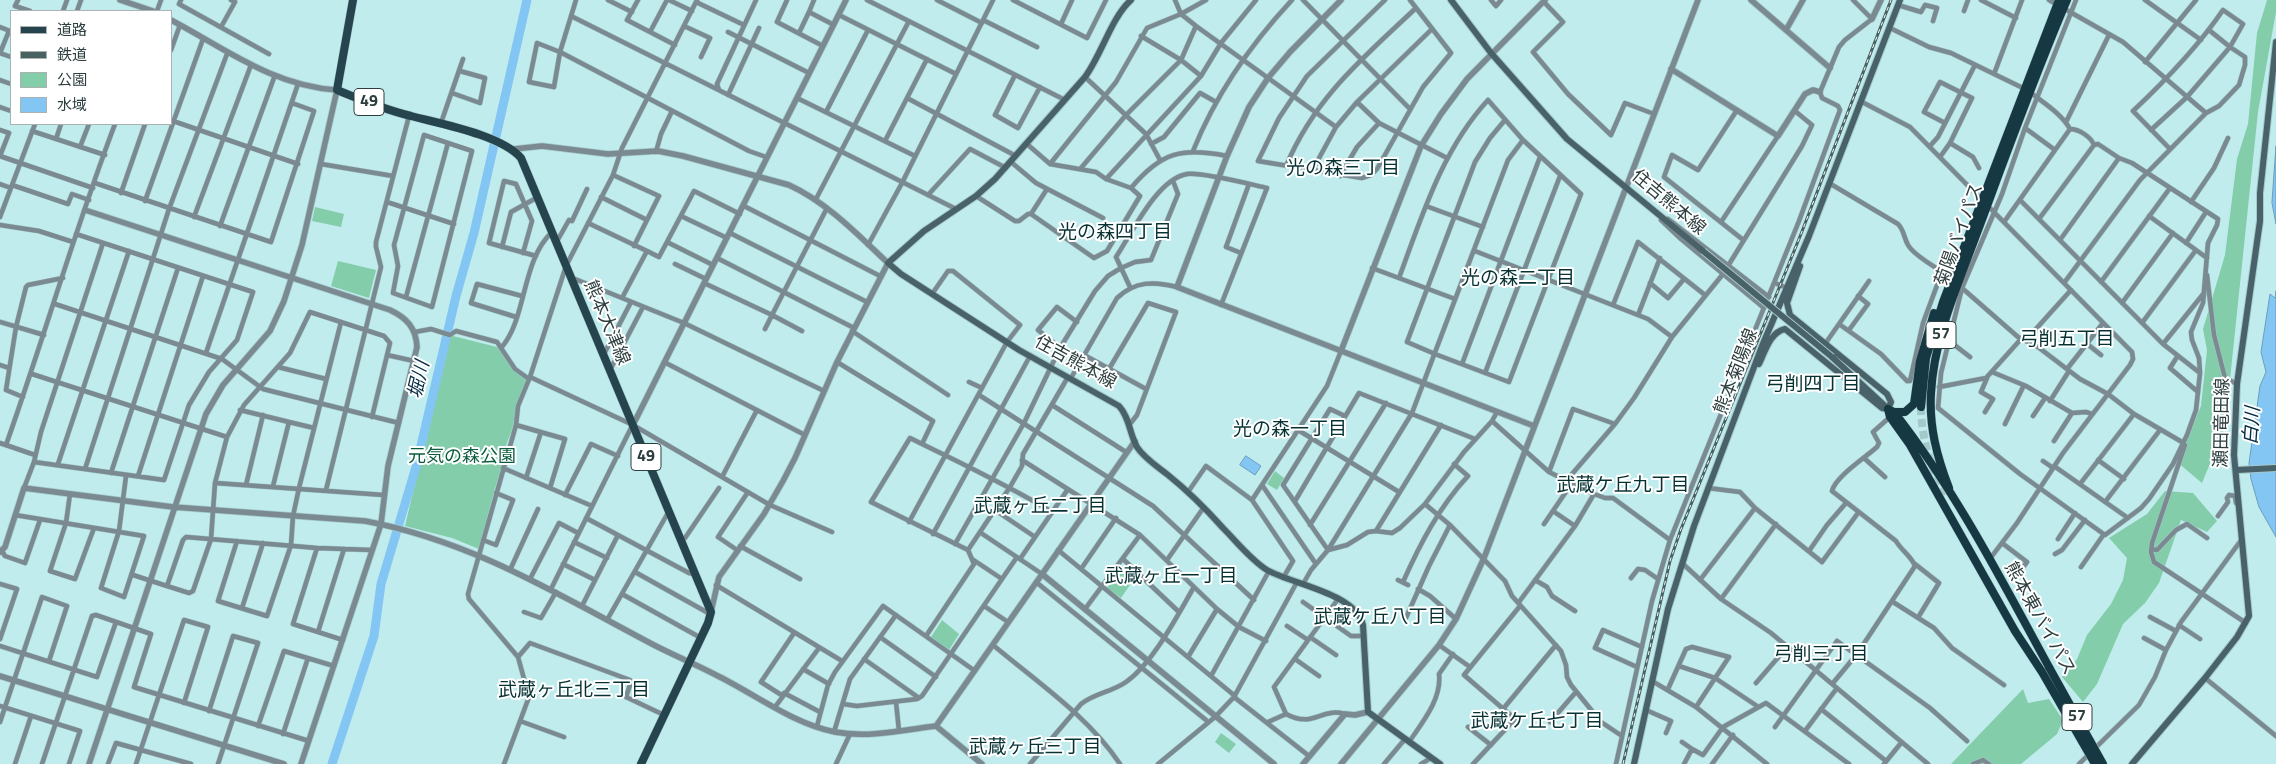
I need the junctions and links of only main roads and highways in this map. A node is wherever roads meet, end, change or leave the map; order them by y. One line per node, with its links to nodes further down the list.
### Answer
1 (353, 0): 20 (main road, 熊本大津線 / 49)
2 (1131, 0): 21 (main road, 住吉熊本線)
3 (1451, 0): 12 (main road, 住吉熊本線, bridge)
4 (1899, 2): 9 (main road, 熊本菊陽線)
5 (2062, 3): 7 (highway, 菊陽バイパス / 57)
6 (2276, 42): 17 (main road, 瀬田竜田線)
7 (1985, 201): 8 (highway, 菊陽バイパス / 57); 13 (highway, 菊陽バイパス / 57)
8 (1969, 233): 11 (highway, 菊陽バイパス / 57); 12 (highway)
9 (1809, 236): 10 (main road, 熊本菊陽線); 12 (main road)
10 (1748, 386): 12 (main road); 22 (main road, 熊本菊陽線)
11 (1921, 407)
12 (1891, 413): 14 (highway); 15 (highway)
13 (1934, 442): 15 (highway); 18 (highway, 菊陽バイパス / 57)
14 (1915, 454): 15 (highway); 18 (highway)
15 (1927, 456): 18 (highway)
16 (2276, 468): 17 (main road)
17 (2237, 470): 25 (main road, 瀬田竜田線)
18 (1946, 494): 19 (highway, 熊本東バイパス / 57); 19 (highway)
19 (2046, 671): 23 (highway, 熊本東バイパス / 57, bridge); 24 (highway, 熊本東バイパス / 57, bridge)
20 (641, 764)
21 (1440, 764)
22 (1634, 764)
23 (2094, 764)
24 (2104, 764)
25 (2132, 764)

